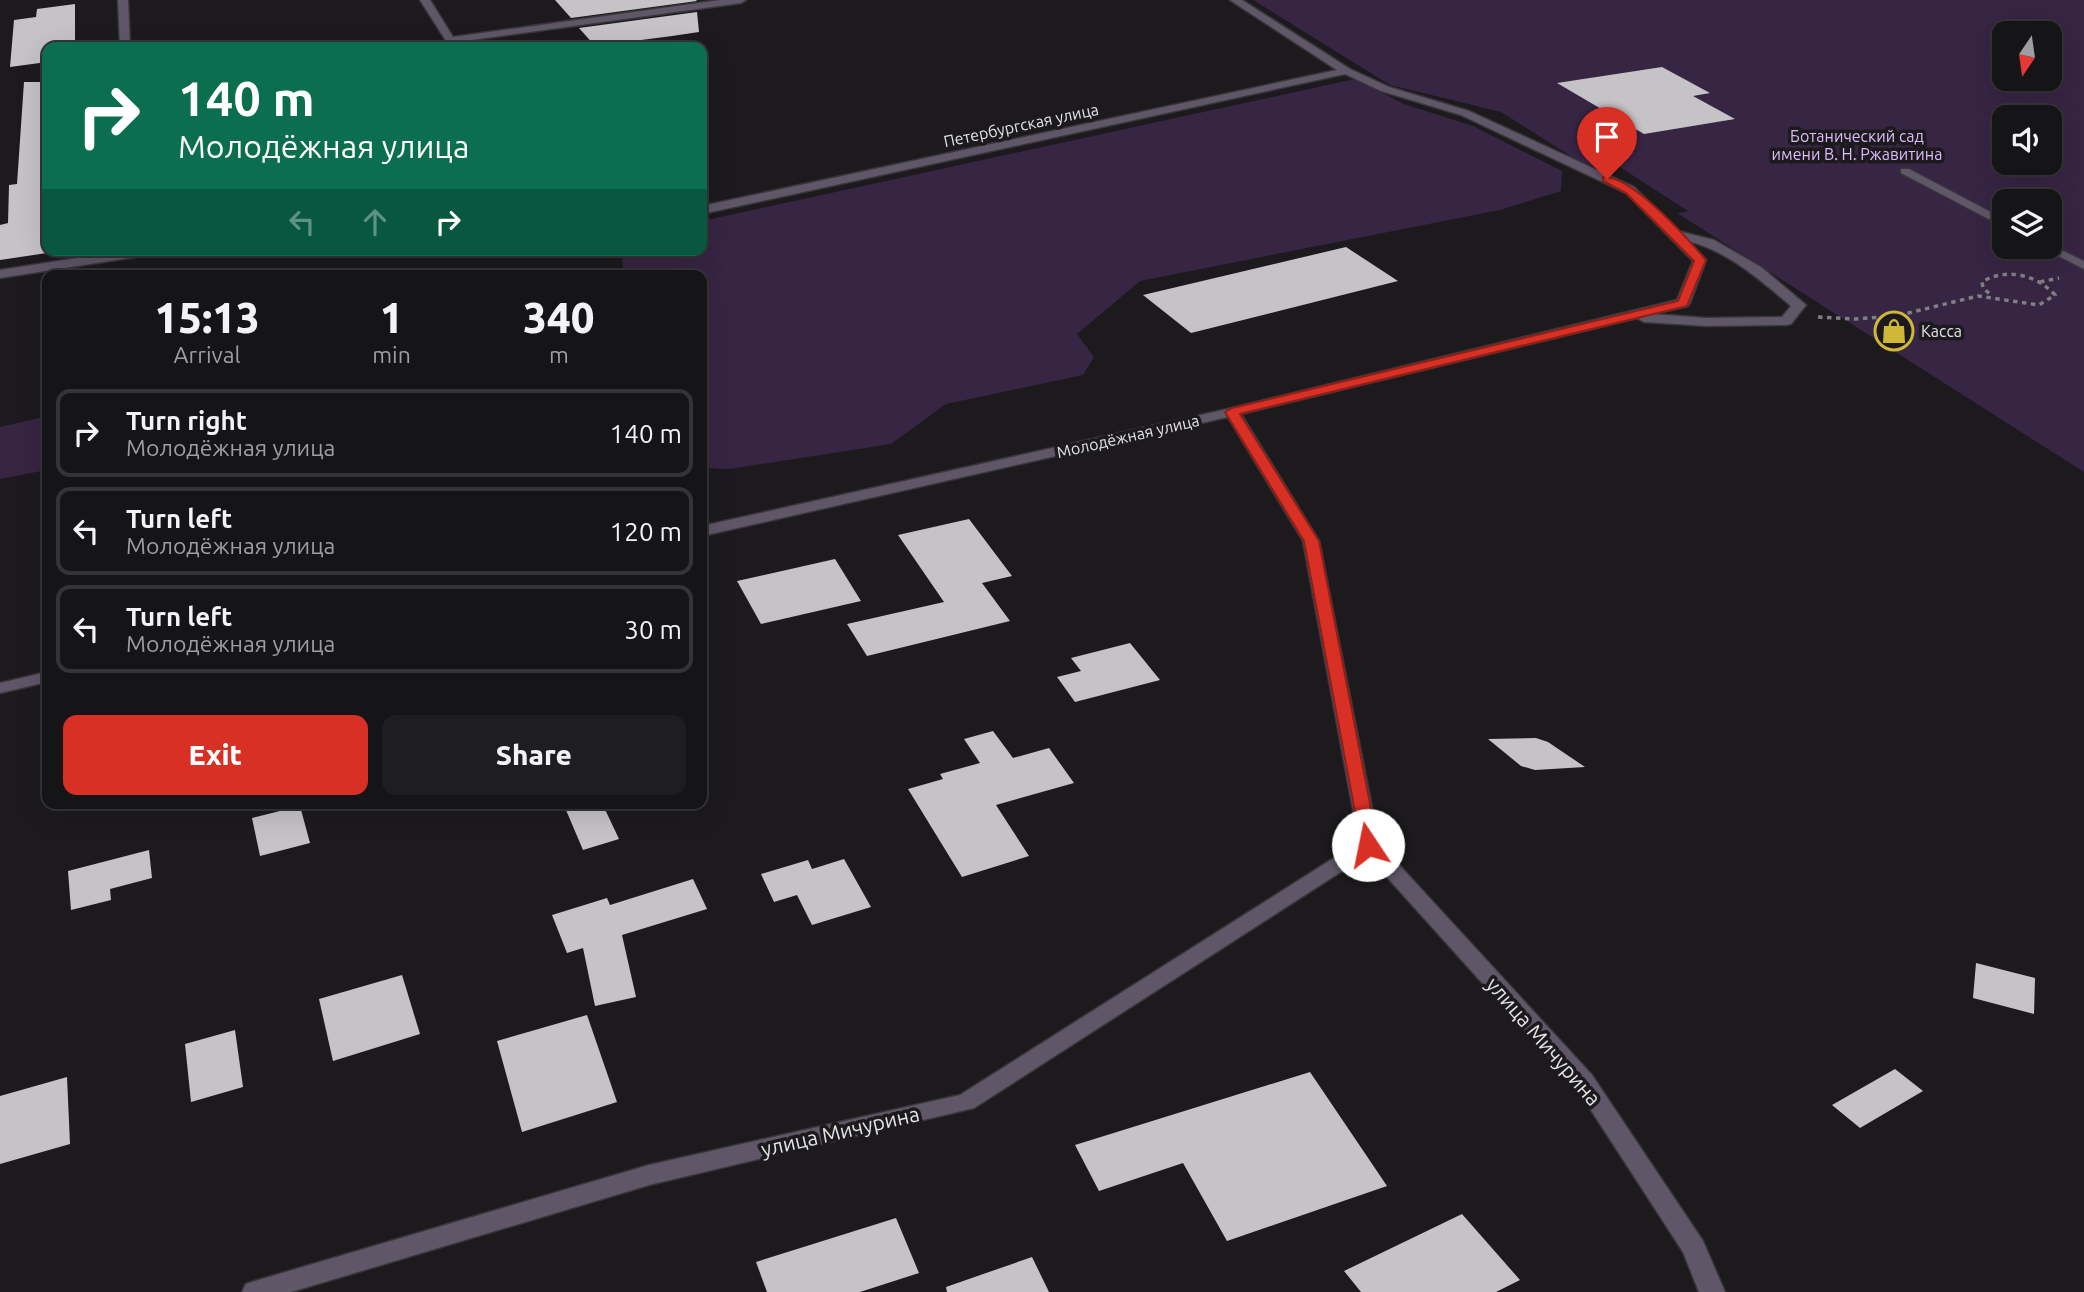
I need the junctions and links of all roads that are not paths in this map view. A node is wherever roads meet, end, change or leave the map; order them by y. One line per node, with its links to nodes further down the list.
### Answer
1 (123, 0): 5 (street)
2 (425, 0): 6 (street)
3 (741, 0): 7 (street)
4 (1235, 0): 8 (street, Молодёжная улица)
5 (125, 42)
6 (452, 42)
7 (466, 42)
8 (1346, 71): 10 (street, Петербургская улица); 12 (street, Молодёжная улица)
9 (1905, 171): 11 (lane)
10 (707, 208)
11 (1992, 218)
12 (1674, 234): 17 (street, Молодёжная улица); 17 (street)
13 (2062, 255): 15 (lane)
14 (107, 256): 16 (street)
15 (2084, 266)
16 (0, 274)
17 (1626, 317): 18 (street, Молодёжная улица)
18 (1232, 412): 19 (street, Молодёжная улица); 22 (street)
19 (707, 530)
20 (42, 678): 21 (street)
21 (0, 688)
22 (1368, 845): 23 (street, улица Мичурина); 24 (street, улица Мичурина)
23 (255, 1292)
24 (1712, 1292)

